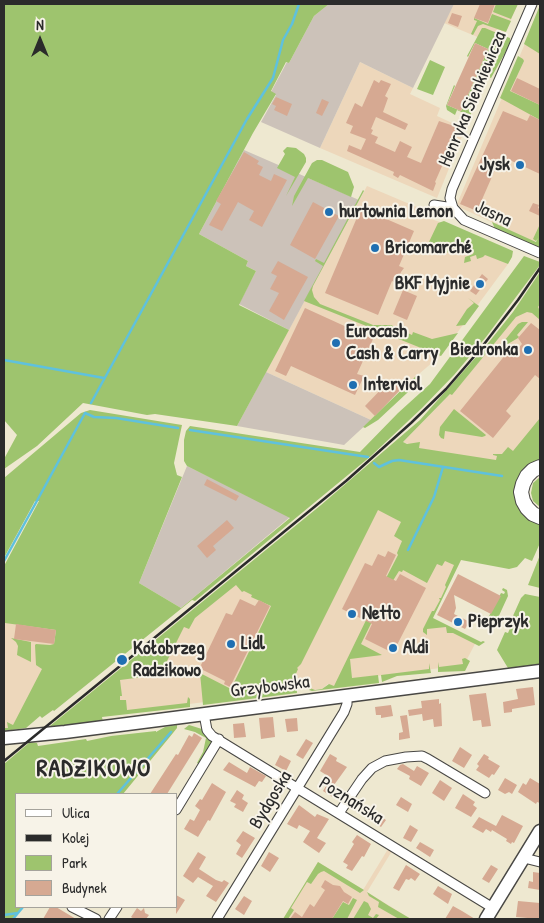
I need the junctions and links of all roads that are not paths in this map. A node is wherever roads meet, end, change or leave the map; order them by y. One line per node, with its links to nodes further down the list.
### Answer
1 (532, 4): 3 (street, Henryka Sienkiewicza)
2 (434, 205): 3 (street, Jasna)
3 (453, 208): 4 (street, Jasna)
4 (540, 253)
5 (540, 467): 6 (main road)
6 (540, 517)
7 (540, 671): 8 (street, Grzybowska)
8 (347, 696): 9 (street, Grzybowska); 12 (street, Bydgoska)
9 (204, 714): 10 (street, Grzybowska); 11 (street, Poznańska)
10 (4, 738)
11 (219, 739): 12 (street, Poznańska); 14 (street)
12 (298, 787): 15 (street, Poznańska); 24 (street, Bydgoska)
13 (485, 793): 15 (street)
14 (178, 807)
15 (340, 813): 21 (street, Poznańska)
16 (540, 831): 17 (street)
17 (524, 858): 18 (street); 21 (street)
18 (540, 862)
19 (74, 908): 22 (street)
20 (116, 908): 23 (street)
21 (488, 916)
22 (96, 919)
23 (109, 919)
24 (217, 919)

